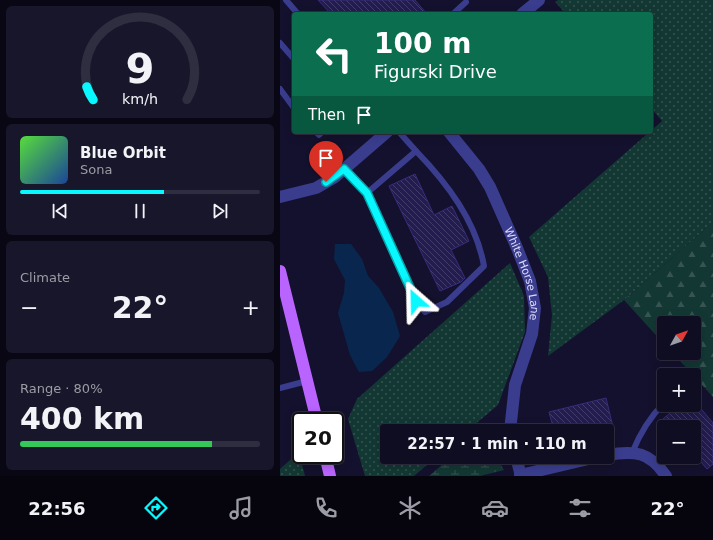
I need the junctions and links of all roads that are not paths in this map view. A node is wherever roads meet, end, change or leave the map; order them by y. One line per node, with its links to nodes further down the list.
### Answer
1 (286, 0): 4 (lane)
2 (539, 0): 6 (street)
3 (466, 2): 5 (lane)
4 (296, 12)
5 (455, 12)
6 (524, 12)
7 (280, 43): 8 (lane)
8 (292, 57)
9 (280, 89): 10 (lane)
10 (292, 105)
11 (385, 134): 15 (street)
12 (401, 134): 14 (lane)
13 (451, 134): 23 (street, White Horse Lane)
14 (416, 151): 16 (lane); 16 (lane)
15 (344, 169): 16 (lane); 17 (street)
16 (367, 193)
17 (280, 197)
18 (280, 271): 19 (main road)
19 (307, 381): 20 (lane); 22 (main road)
20 (280, 388)
21 (657, 410): 24 (lane)
22 (315, 412)
23 (511, 424)
24 (632, 453): 25 (street); 31 (street)
25 (614, 454)
26 (327, 464): 29 (main road)
27 (518, 464): 30 (street)
28 (569, 464): 30 (street)
29 (330, 476)
30 (521, 476)
31 (666, 476)

